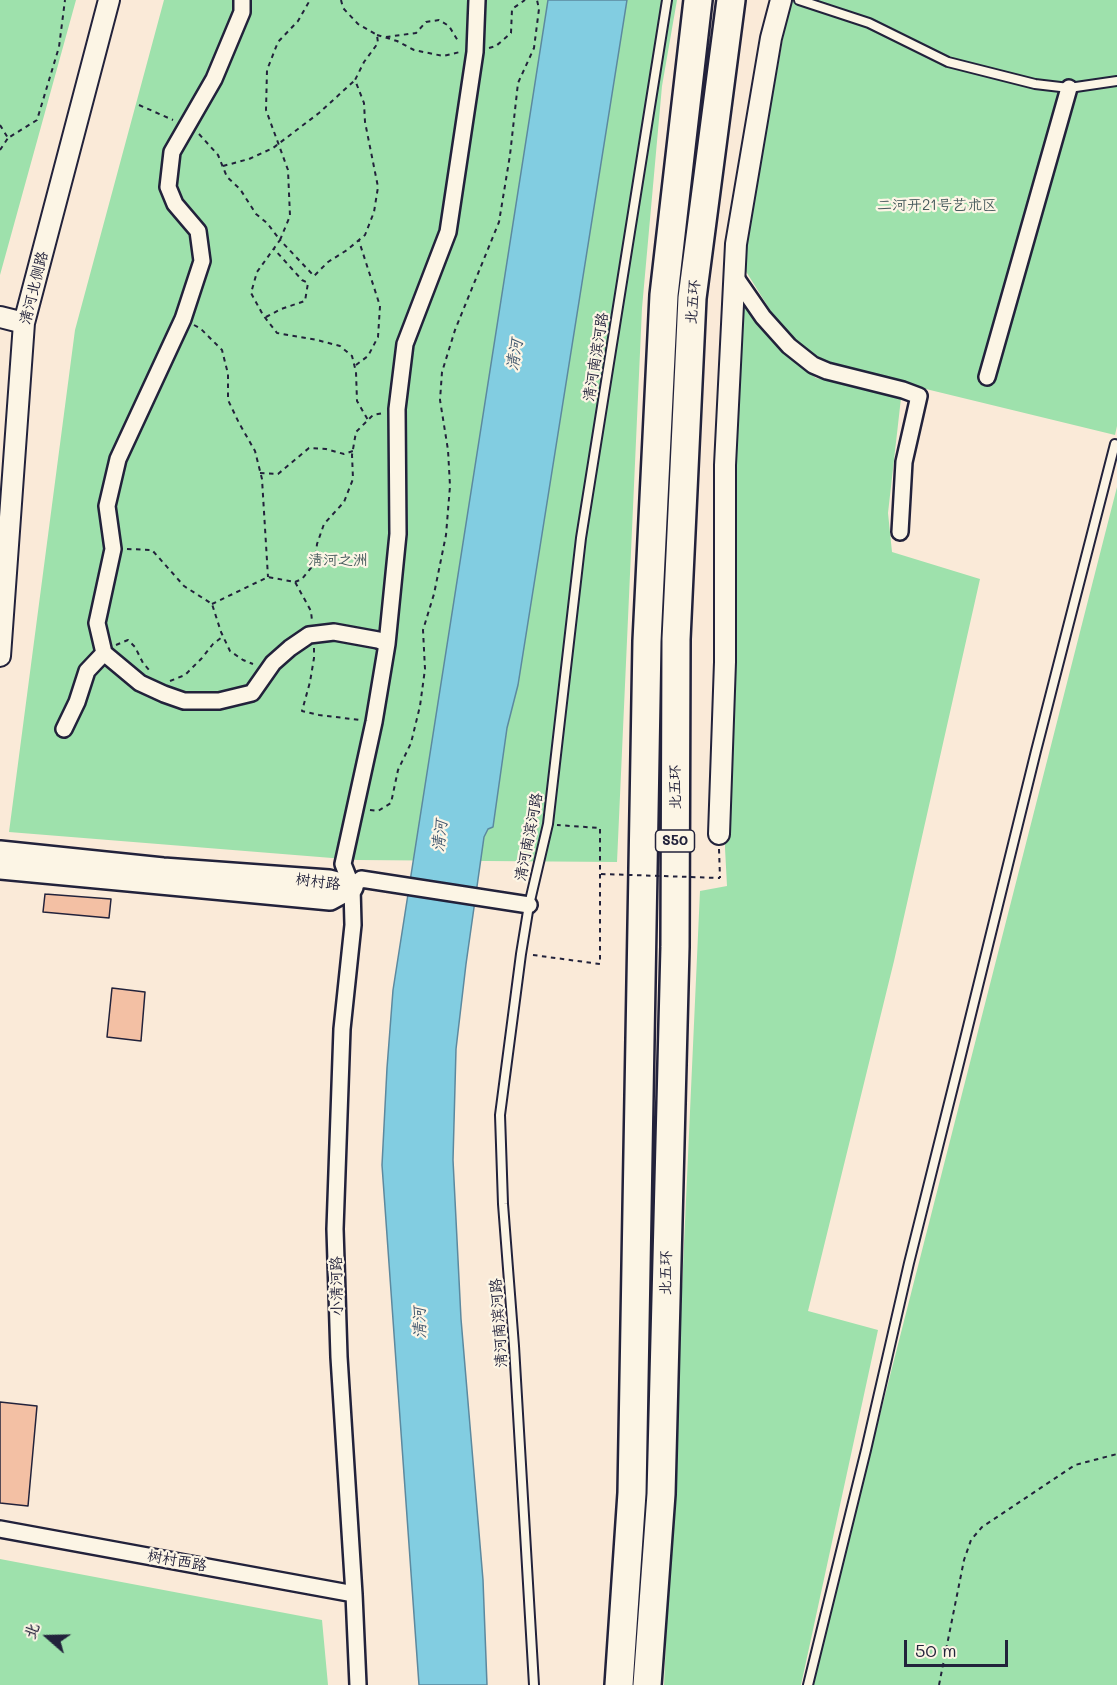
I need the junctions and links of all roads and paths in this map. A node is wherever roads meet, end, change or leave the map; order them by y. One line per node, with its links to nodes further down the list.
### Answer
1 (65, 0): 21 (path)
2 (109, 0): 32 (street, 清河北侧路)
3 (242, 0): 20 (street)
4 (310, 0): 22 (path)
5 (340, 0): 15 (path)
6 (477, 0): 14 (street, 小清河路)
7 (537, 0): 52 (path)
8 (667, 0): 53 (lane, 清河南滨河路)
9 (698, 0): 66 (highway, 北五环 / S50)
10 (781, 0): 28 (street)
11 (799, 0): 17 (lane)
12 (730, 7): 67 (highway, 北五环 / S50)
13 (384, 37): 14 (path)
14 (475, 45): 35 (street, 小清河路)
15 (355, 80): 22 (path); 26 (path)
16 (1117, 81): 17 (lane)
17 (1069, 88): 34 (street)
18 (139, 105): 20 (path)
19 (0, 125): 21 (path)
20 (186, 126): 24 (path); 31 (street)
21 (8, 138): 23 (path)
22 (279, 144): 24 (path); 25 (path)
23 (0, 150)
24 (223, 166): 25 (path)
25 (280, 240): 26 (path); 27 (path)
26 (359, 240): 33 (path)
27 (274, 249): 30 (path); 30 (path)
28 (734, 275): 40 (street); 54 (street)
29 (0, 317): 32 (street)
30 (266, 317): 36 (path)
31 (183, 319): 39 (path); 41 (street)
32 (24, 322): 47 (street, 清河北侧路)
33 (356, 364)
34 (987, 377)
35 (397, 410): 36 (path); 45 (street, 小清河路)
36 (368, 420): 38 (path)
37 (1115, 444): 68 (lane)
38 (353, 451): 39 (path); 43 (path)
39 (260, 473): 42 (path)
40 (900, 532)
41 (112, 549): 44 (path); 46 (street)
42 (268, 577)
43 (295, 582)
44 (223, 637): 48 (path); 50 (path)
45 (387, 644): 48 (street); 52 (street, 小清河路)
46 (104, 653): 48 (street); 49 (path); 51 (street)
47 (0, 656)
48 (268, 671)
49 (154, 675)
50 (170, 681)
51 (64, 729)
52 (355, 808): 58 (street, 小清河路)
53 (548, 824): 57 (path); 59 (lane, 清河南滨河路)
54 (719, 834): 57 (path, bridge)
55 (0, 852): 58 (main road, 树村路)
56 (0, 868): 58 (main road, 树村路)
57 (601, 874): 60 (path)
58 (352, 887): 59 (street); 63 (street, 小清河路)
59 (529, 905): 60 (lane, 清河南滨河路)
60 (521, 954): 65 (lane, 清河南滨河路)
61 (1117, 1454): 69 (path)
62 (0, 1529): 63 (street, 树村西路)
63 (354, 1594): 64 (street, 小清河路)
64 (358, 1685)
65 (534, 1685)
66 (619, 1685)
67 (647, 1685)
68 (808, 1685)
69 (939, 1685)

